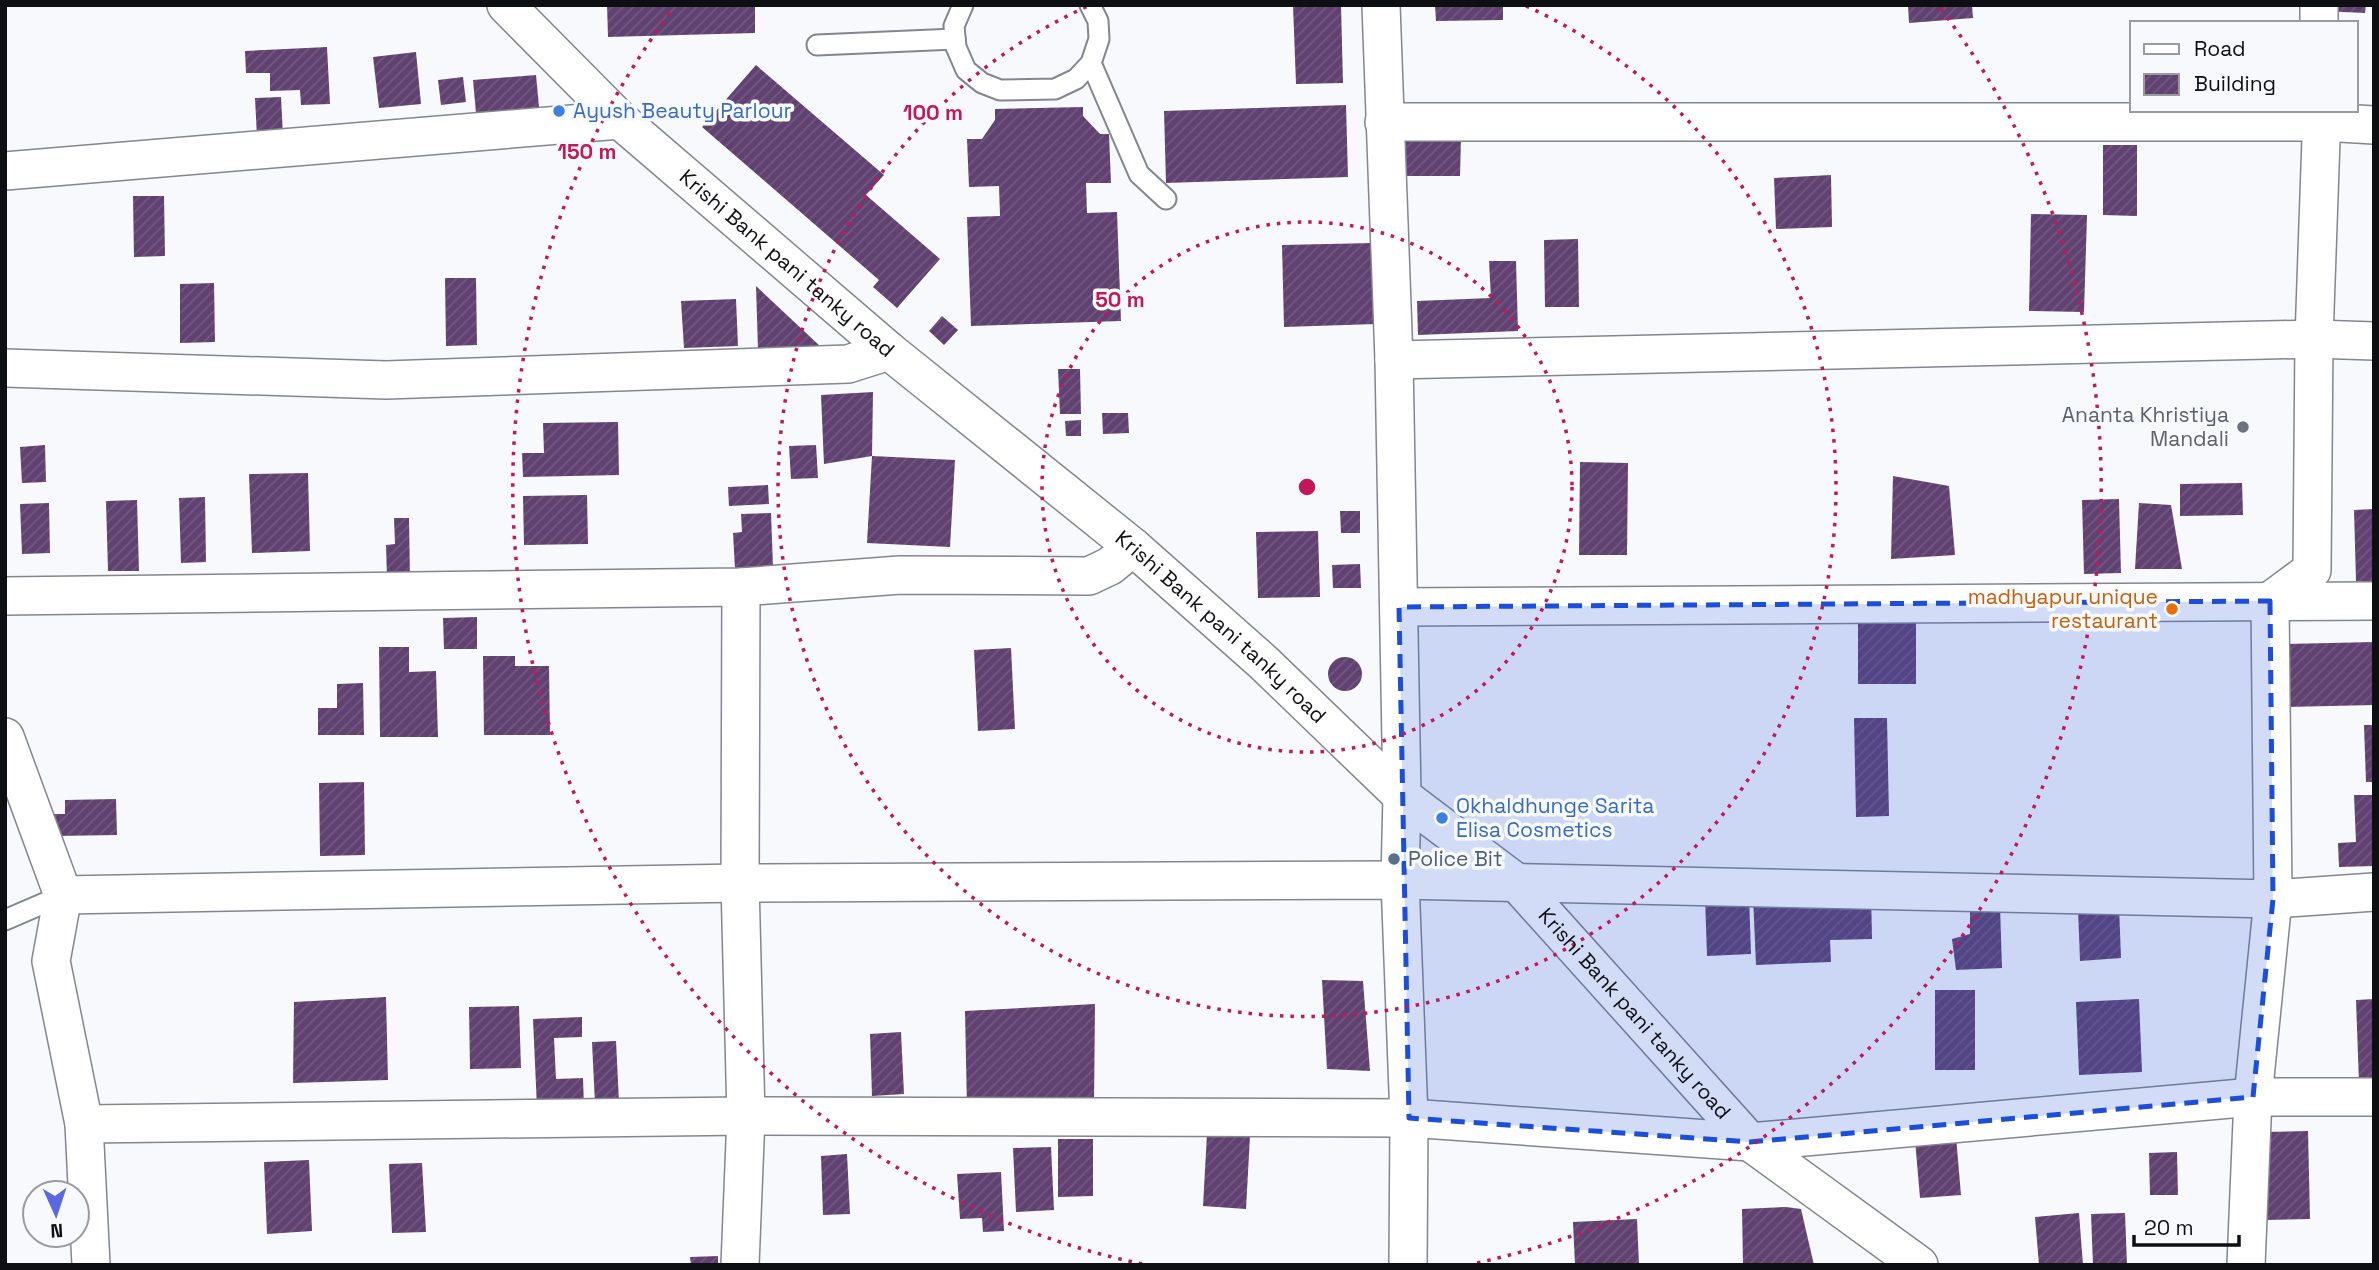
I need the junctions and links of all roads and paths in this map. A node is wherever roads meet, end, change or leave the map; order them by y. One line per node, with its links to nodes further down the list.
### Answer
1 (506, 5): 9 (street, Krishi Bank pani tanky road)
2 (963, 5): 5 (lane)
3 (1090, 5): 7 (lane)
4 (1381, 5): 10 (street)
5 (955, 39): 6 (lane); 7 (lane)
6 (817, 45)
7 (1091, 63): 13 (lane)
8 (2323, 116): 10 (street); 11 (street); 14 (street)
9 (620, 120): 12 (street); 16 (street, Krishi Bank pani tanky road)
10 (1384, 122): 17 (street)
11 (2374, 125)
12 (5, 171)
13 (1166, 199)
14 (2314, 339): 15 (street); 17 (street); 22 (street)
15 (2374, 341)
16 (889, 351): 18 (street); 19 (street, Krishi Bank pani tanky road)
17 (1394, 360): 24 (street)
18 (5, 368)
19 (1133, 547): 20 (street); 26 (street, Krishi Bank pani tanky road)
20 (741, 587): 21 (street); 28 (street)
21 (5, 596)
22 (2270, 601): 23 (street); 24 (street); 32 (street)
23 (2374, 601)
24 (1399, 607): 26 (street)
25 (5, 737): 31 (street)
26 (1402, 796): 27 (street); 29 (street, Krishi Bank pani tanky road)
27 (1400, 880): 28 (street); 29 (street); 37 (street)
28 (740, 883): 31 (street); 36 (street)
29 (1517, 883): 32 (street); 39 (street, Krishi Bank pani tanky road)
30 (2374, 892): 32 (street)
31 (63, 895): 33 (lane); 38 (street)
32 (2273, 899): 34 (street)
33 (5, 920)
34 (2253, 1097): 35 (street); 39 (street); 44 (street)
35 (2374, 1097)
36 (746, 1116): 37 (street); 38 (street); 41 (street)
37 (1409, 1118): 39 (street); 42 (street)
38 (84, 1124): 40 (street)
39 (1751, 1142): 43 (street, Krishi Bank pani tanky road)
40 (91, 1265)
41 (740, 1265)
42 (1408, 1265)
43 (1919, 1265)
44 (2246, 1265)

